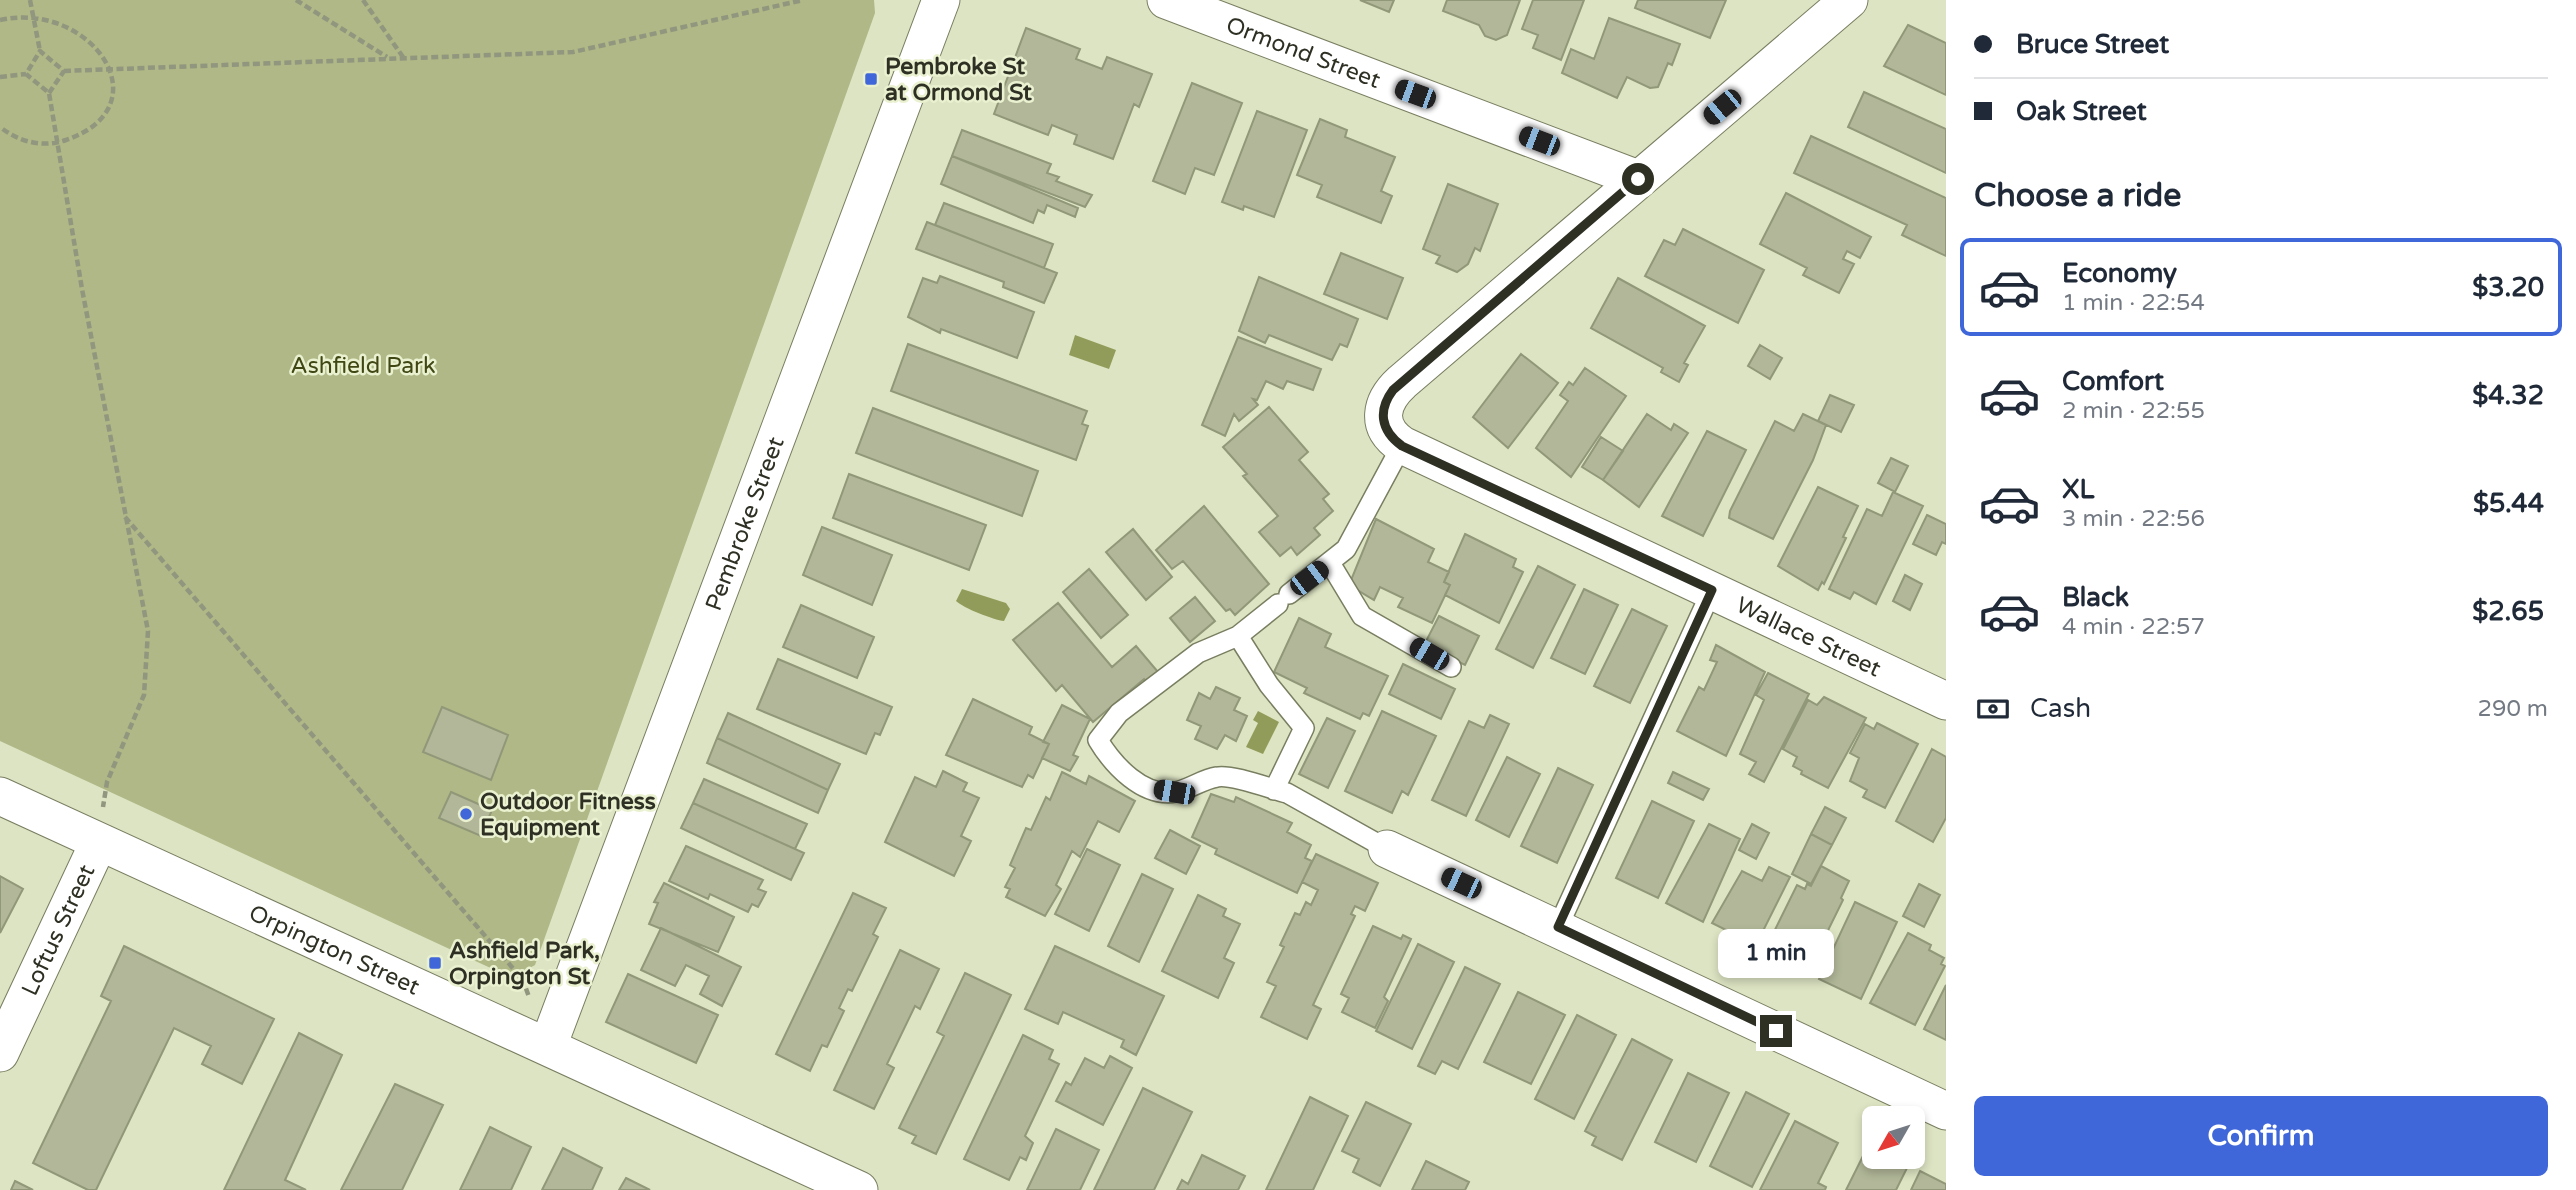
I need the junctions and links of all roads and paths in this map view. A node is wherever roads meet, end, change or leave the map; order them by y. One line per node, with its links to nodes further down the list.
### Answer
1 (296, 0): 14 (path)
2 (363, 0): 15 (path)
3 (803, 0): 15 (path)
4 (942, 0): 36 (street, Pembroke Street)
5 (1166, 0): 23 (street, Ormond Street)
6 (1849, 0): 23 (street)
7 (31, 3): 8 (path); 9 (path); 12 (path)
8 (41, 5)
9 (22, 8)
10 (12, 12): 11 (path)
11 (0, 20)
12 (40, 51): 17 (path); 18 (path)
13 (111, 58): 16 (path)
14 (388, 58): 15 (path); 16 (path)
15 (404, 58)
16 (113, 68): 17 (path); 22 (path)
17 (64, 71): 20 (path)
18 (26, 74): 19 (path); 20 (path)
19 (0, 77)
20 (49, 93): 22 (path)
21 (0, 127): 22 (path)
22 (57, 143): 25 (path)
23 (1638, 179): 24 (street)
24 (1392, 431): 26 (lane); 27 (street, Wallace Street)
25 (124, 517): 33 (path); 36 (path)
26 (1330, 562): 28 (lane); 29 (lane)
27 (1712, 590): 30 (street, Wallace Street); 35 (lane)
28 (1238, 636): 31 (lane); 31 (lane)
29 (1451, 667)
30 (1946, 701)
31 (1274, 790): 34 (lane)
32 (0, 796): 33 (street, Orpington Street)
33 (98, 844): 36 (street, Orpington Street); 37 (street, Loftus Street)
34 (1387, 849): 35 (street)
35 (1558, 927): 38 (street)
36 (548, 1046): 39 (street, Orpington Street)
37 (0, 1053)
38 (1946, 1111)
39 (859, 1190)

